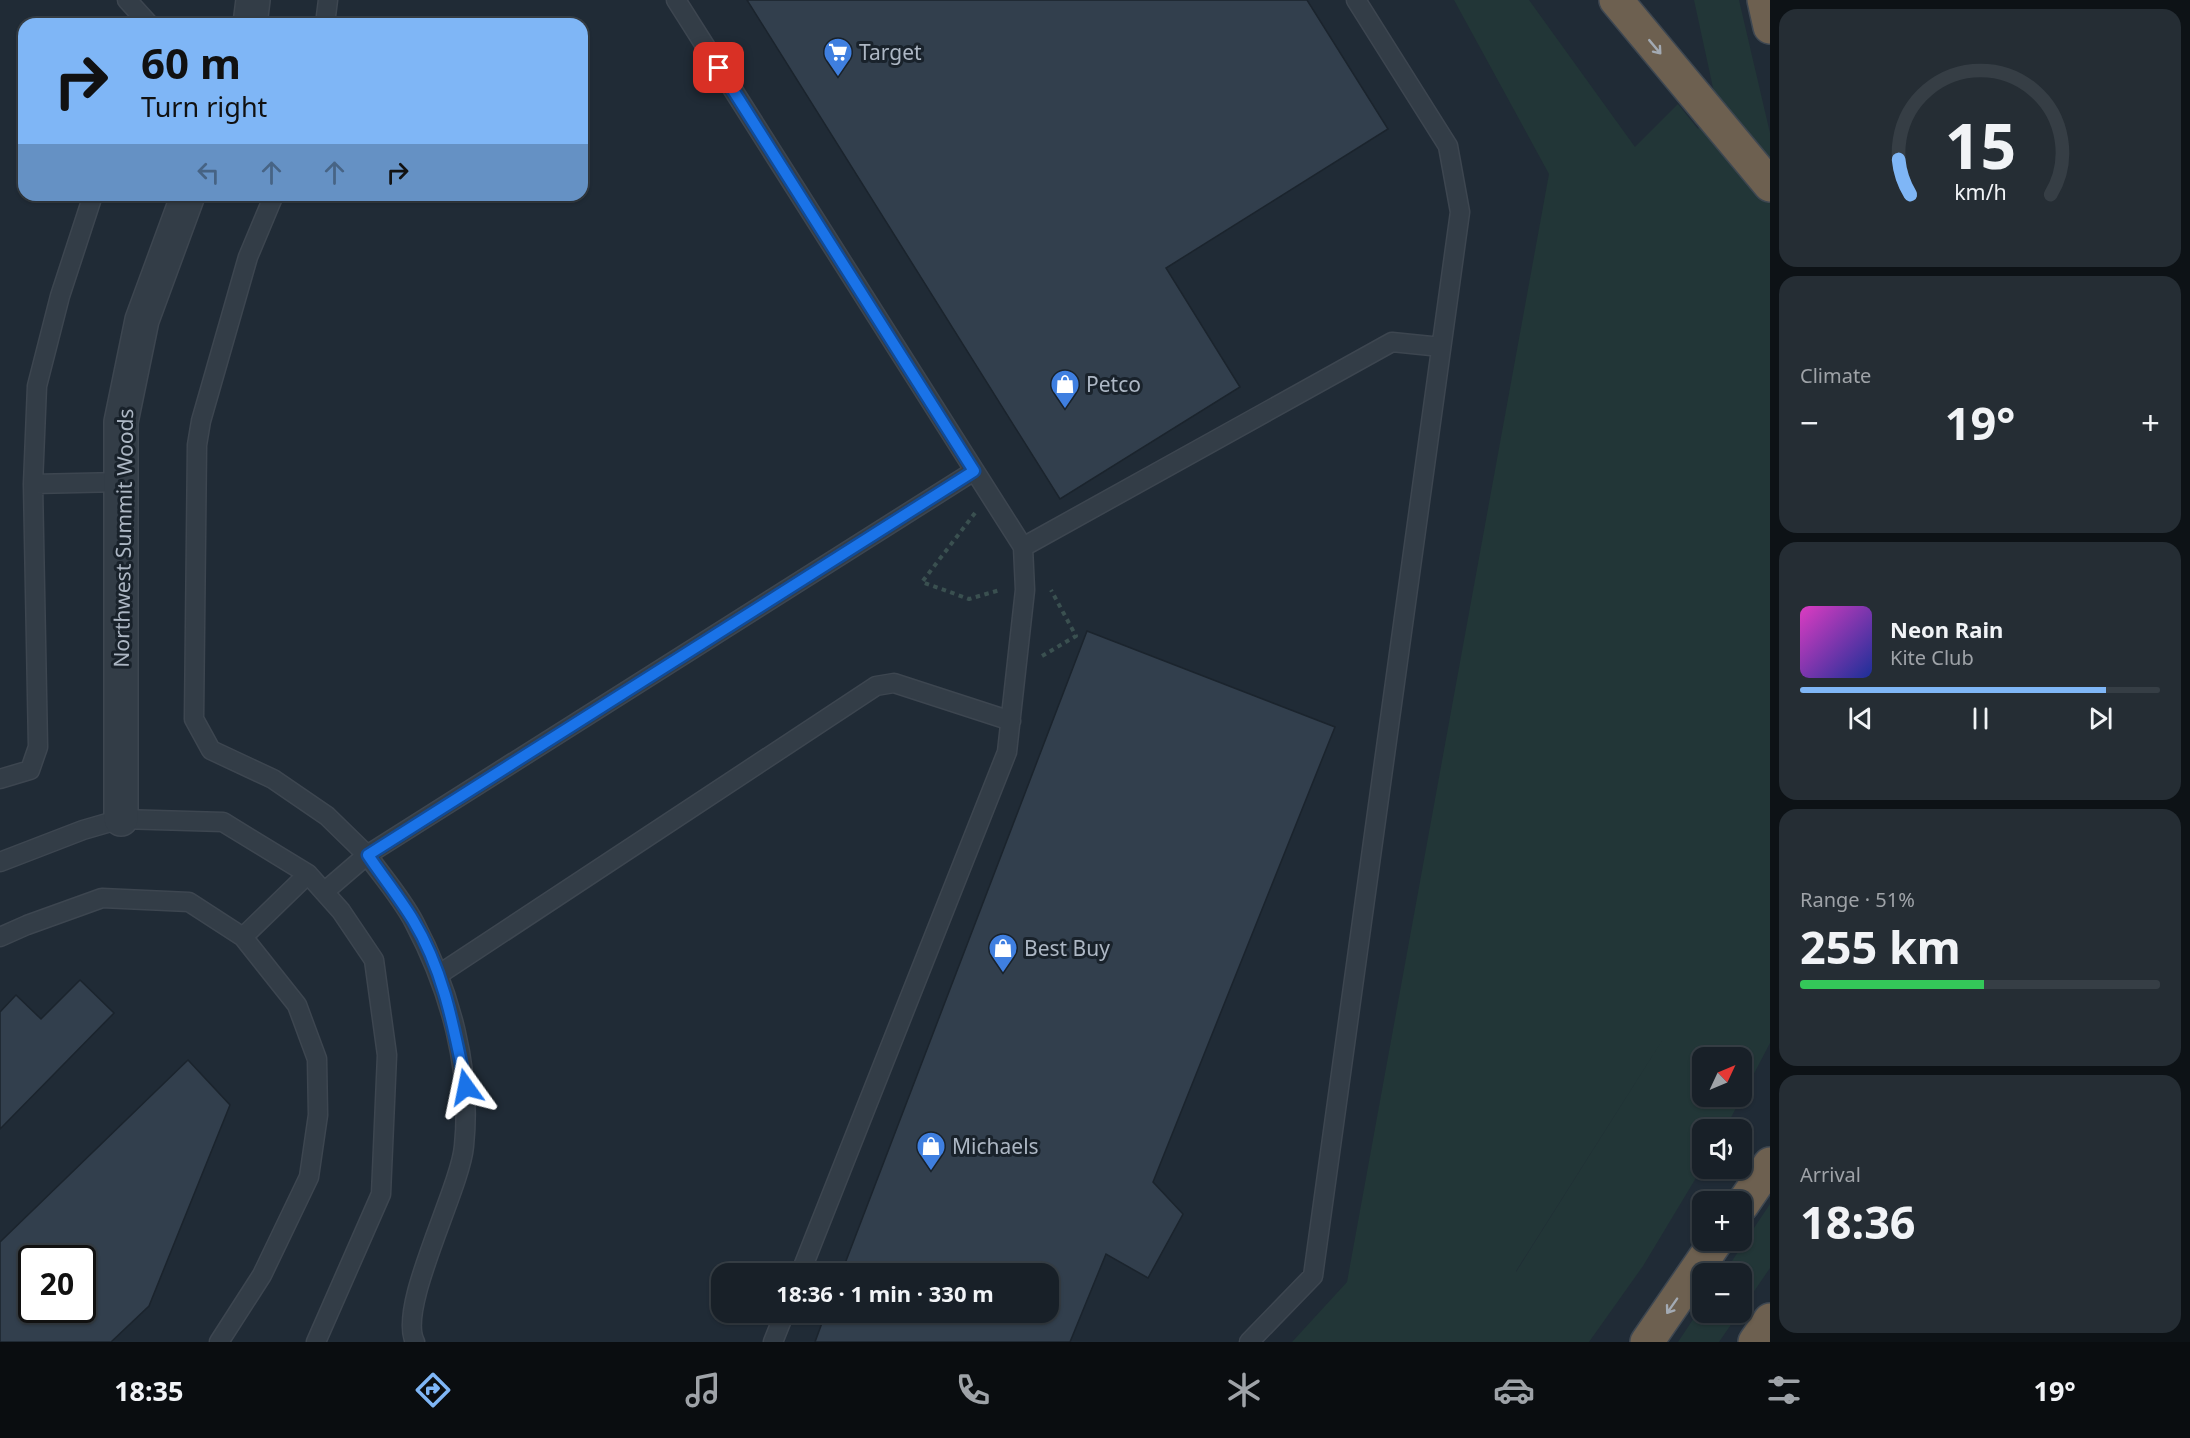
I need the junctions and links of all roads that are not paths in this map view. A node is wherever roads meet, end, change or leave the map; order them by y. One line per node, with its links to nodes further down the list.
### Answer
1 (127, 0): 8 (lane)
2 (253, 0): 9 (street)
3 (328, 0): 10 (lane)
4 (676, 0): 17 (lane)
5 (1356, 0): 16 (lane)
6 (1764, 0): 11 (highway)
7 (1617, 1): 12 (highway, one-way to 12)
8 (144, 18)
9 (251, 18)
10 (326, 18)
11 (1770, 27)
12 (1770, 185)
13 (91, 201): 19 (lane)
14 (186, 201): 18 (street, Northwest Summit Woods)
15 (271, 201): 24 (lane)
16 (1441, 347): 20 (lane); 40 (lane)
17 (974, 471): 20 (lane); 24 (lane)
18 (120, 483): 19 (lane); 23 (street, Northwest Summit Woods)
19 (33, 484): 22 (lane)
20 (1023, 547): 21 (lane)
21 (1011, 721): 30 (lane); 34 (lane)
22 (0, 779)
23 (121, 819): 25 (lane); 26 (lane)
24 (368, 855): 27 (lane); 30 (lane)
25 (0, 861)
26 (308, 874): 27 (lane); 29 (lane)
27 (324, 892): 37 (lane)
28 (0, 937): 29 (lane)
29 (243, 937): 36 (lane)
30 (438, 975): 38 (lane)
31 (1770, 1164): 32 (highway)
32 (1752, 1191)
33 (1709, 1251): 41 (highway, one-way to 41)
34 (804, 1263)
35 (781, 1323): 39 (lane)
36 (219, 1342)
37 (316, 1342)
38 (415, 1342)
39 (773, 1342)
40 (1249, 1342)
41 (1647, 1342)

